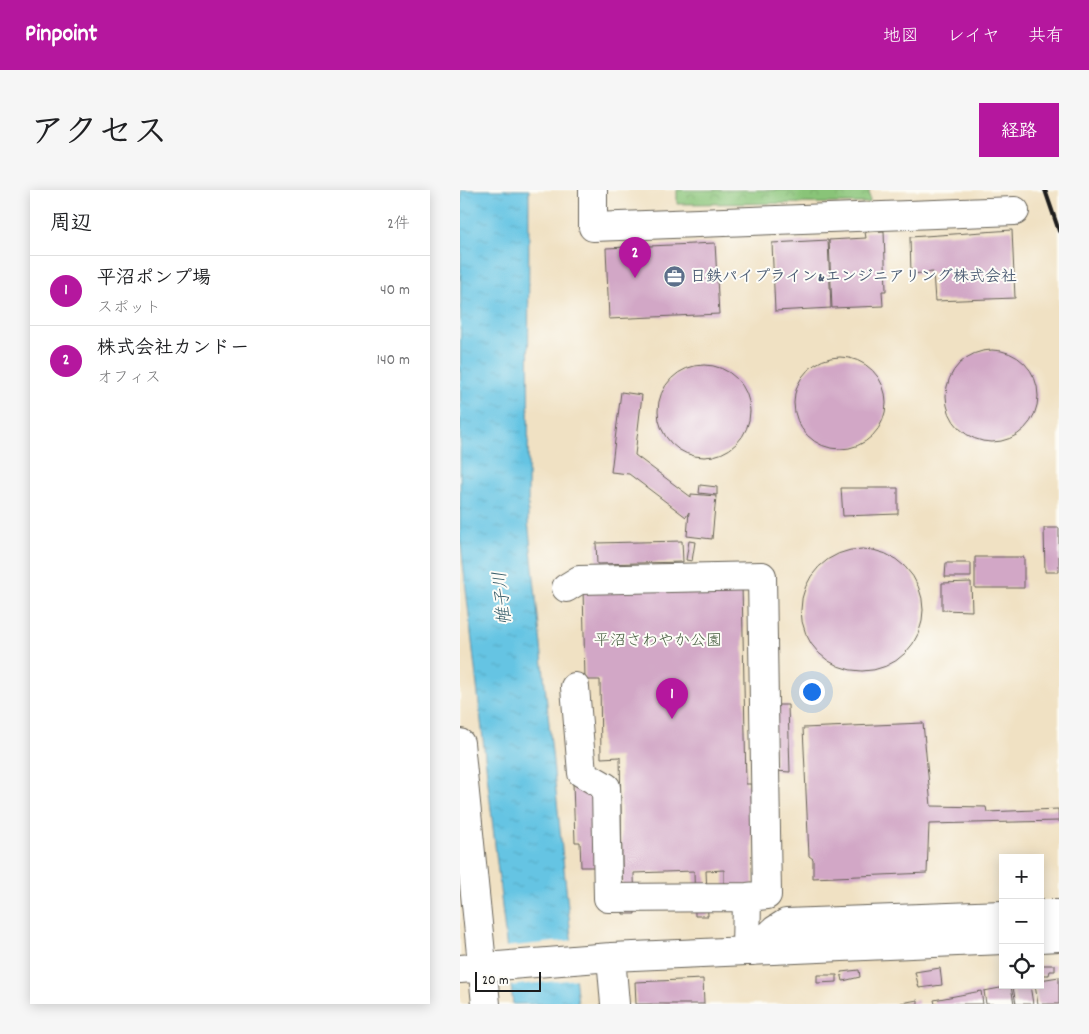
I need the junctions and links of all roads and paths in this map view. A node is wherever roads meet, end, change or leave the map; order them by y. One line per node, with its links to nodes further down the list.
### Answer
1 (593, 190): 2 (street)
2 (1015, 211)
3 (566, 588): 6 (street)
4 (575, 687): 6 (street)
5 (460, 743): 15 (street)
6 (747, 897): 13 (street)
7 (1044, 914): 8 (street)
8 (1059, 914)
9 (999, 915): 13 (street)
10 (1059, 937): 11 (street)
11 (1044, 938)
12 (999, 940): 13 (street)
13 (750, 951): 14 (street)
14 (597, 958): 15 (street); 17 (street)
15 (479, 968): 16 (street)
16 (486, 1004)
17 (615, 1004)

